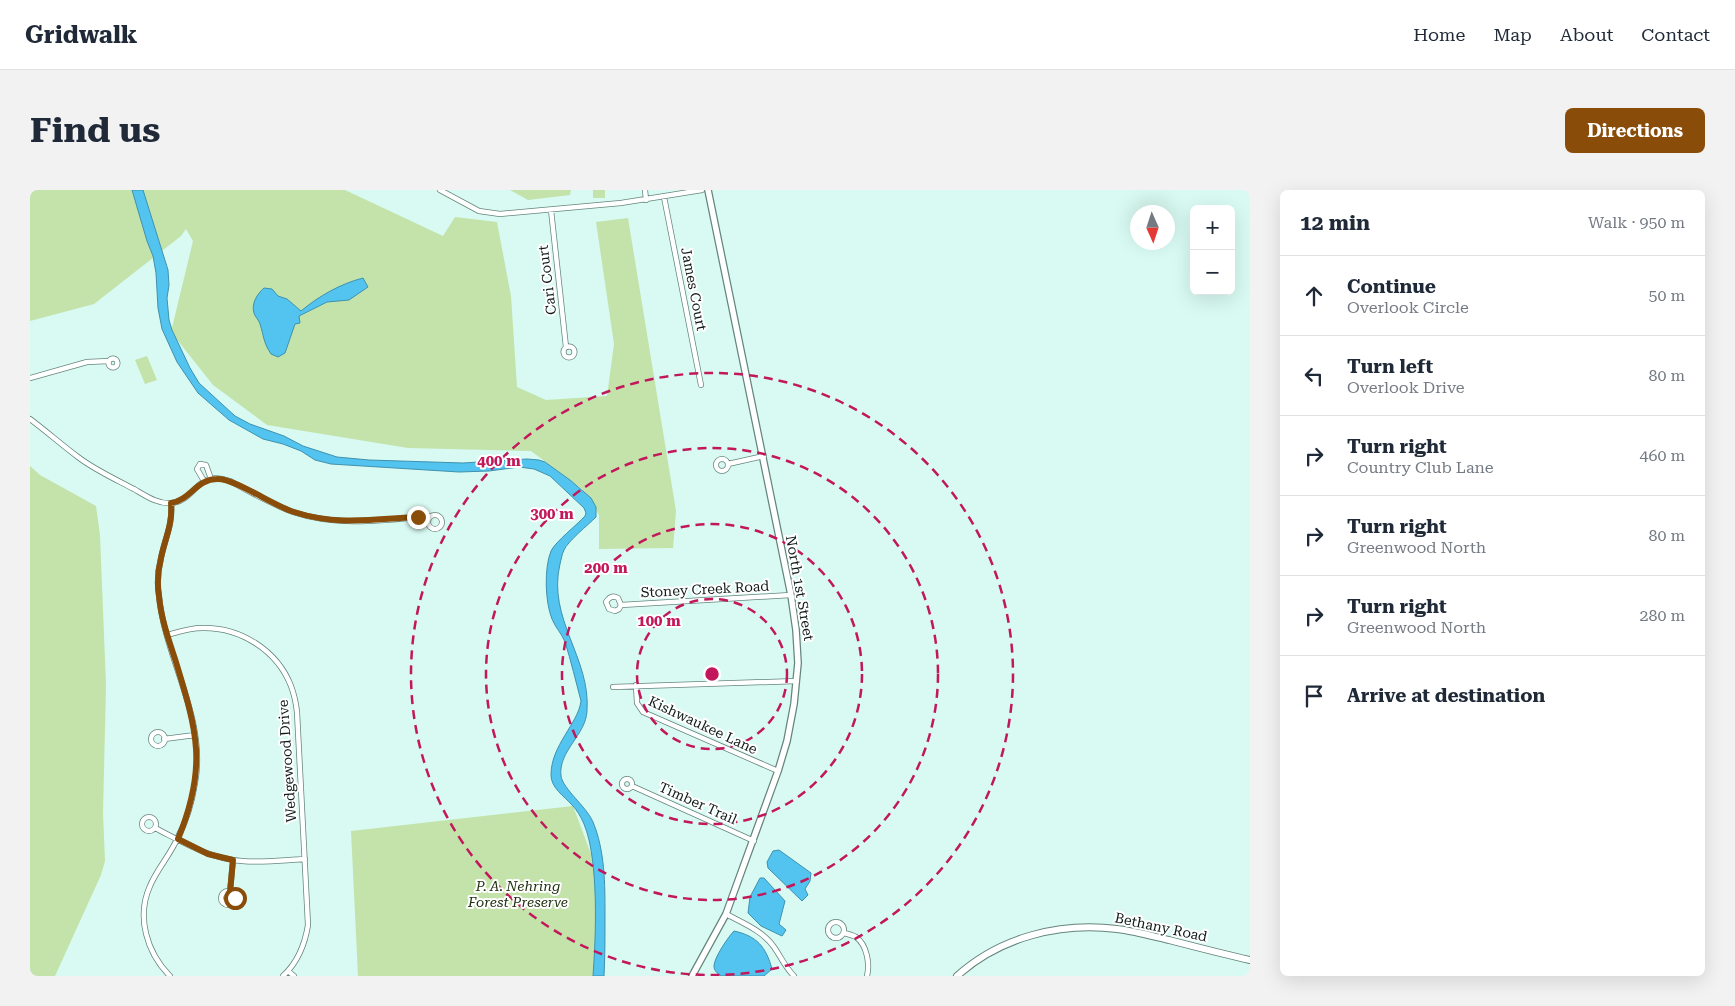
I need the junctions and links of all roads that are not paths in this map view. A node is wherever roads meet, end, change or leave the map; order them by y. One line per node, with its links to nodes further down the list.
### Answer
1 (440, 190): 7 (street)
2 (645, 190): 6 (street)
3 (702, 190): 5 (street)
4 (708, 190): 13 (street, North 1st Street)
5 (664, 197): 6 (street); 11 (street, James Court)
6 (646, 200): 7 (street)
7 (550, 210): 8 (street, Cari Court)
8 (566, 347)
9 (108, 361): 10 (street)
10 (30, 378)
11 (701, 385)
12 (30, 419): 17 (street)
13 (764, 456): 14 (street); 19 (street, North 1st Street)
14 (728, 464)
15 (211, 479): 16 (street); 16 (street); 18 (street)
16 (204, 481): 17 (street)
17 (171, 503): 21 (street)
18 (430, 516)
19 (791, 595): 20 (street, Stoney Creek Road); 22 (street, North 1st Street)
20 (621, 605)
21 (167, 635): 25 (street); 32 (street, Wedgewood Drive)
22 (797, 680): 23 (street); 27 (street, North 1st Street)
23 (636, 685): 24 (street); 27 (street, Kishwaukee Lane)
24 (613, 687)
25 (195, 734): 26 (street); 30 (street)
26 (164, 738)
27 (778, 771): 31 (street, North 1st Street)
28 (632, 786): 31 (street, Timber Trail)
29 (155, 828): 30 (street)
30 (178, 839): 33 (street); 39 (street)
31 (754, 841): 35 (street, North 1st Street)
32 (305, 859): 33 (street); 38 (street, Wedgewood Drive)
33 (233, 860): 34 (street)
34 (230, 892)
35 (726, 914): 42 (street, North 1st Street); 43 (street)
36 (844, 933): 44 (street)
37 (1250, 960): 45 (main road, Bethany Road)
38 (288, 971): 40 (street, Wedgewood Drive); 41 (street)
39 (170, 976)
40 (283, 976)
41 (294, 976)
42 (692, 976)
43 (794, 976)
44 (867, 976)
45 (958, 976)

